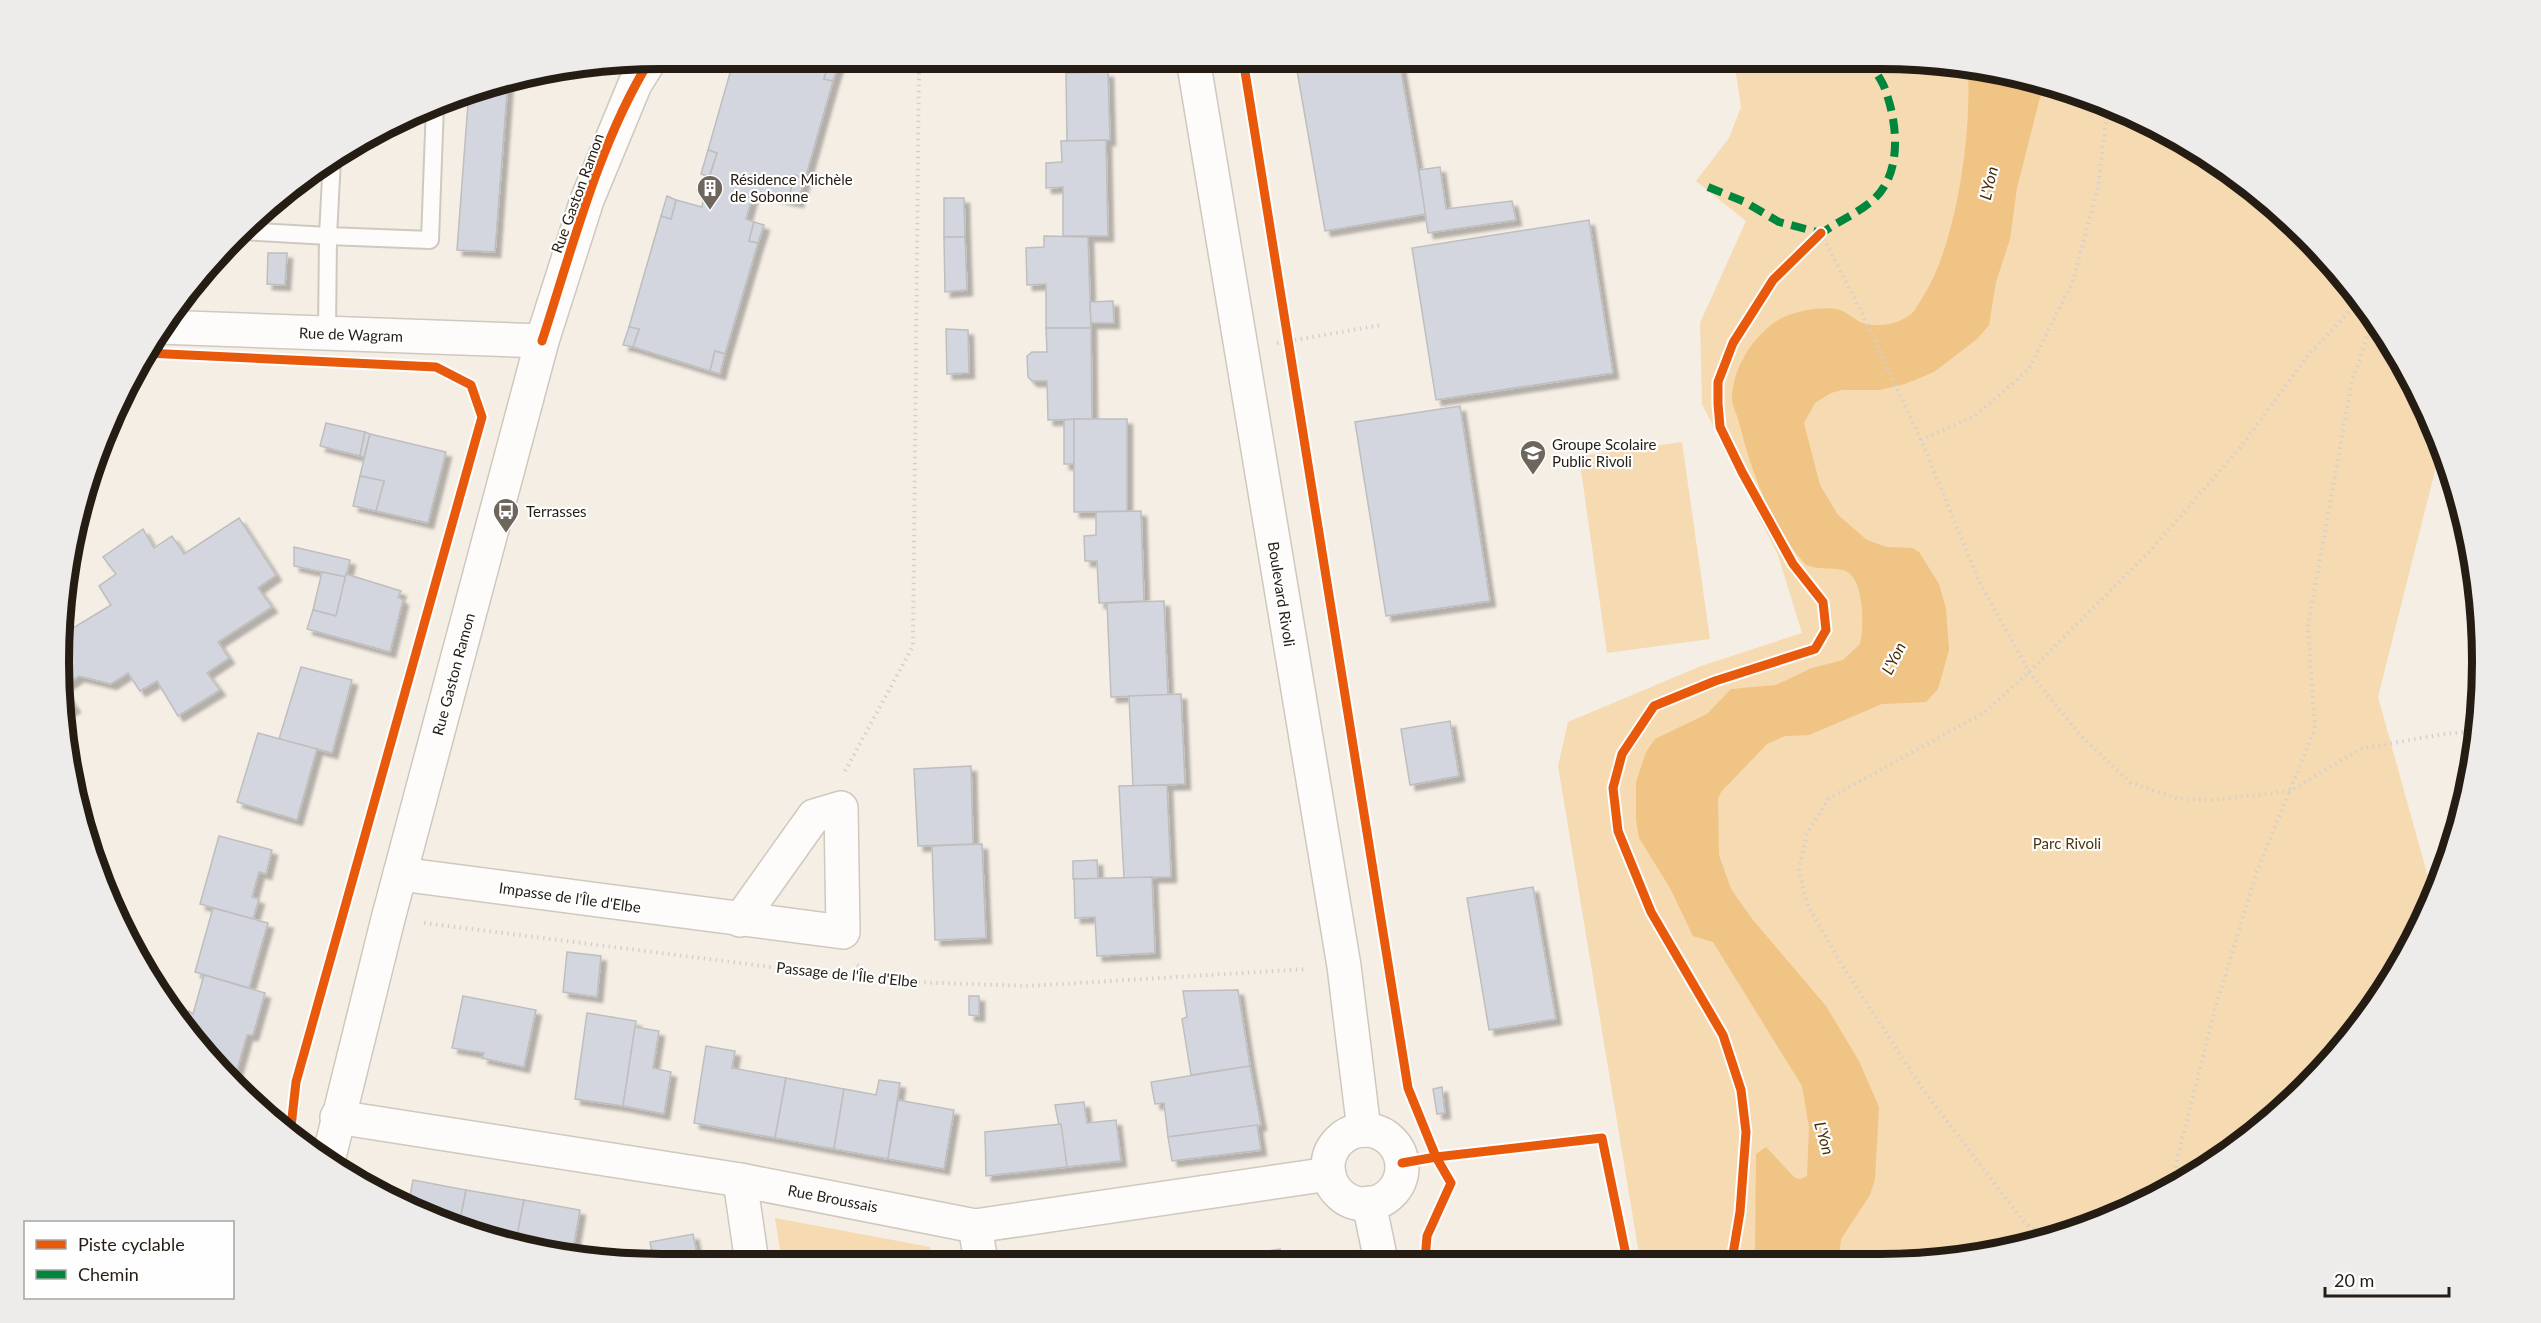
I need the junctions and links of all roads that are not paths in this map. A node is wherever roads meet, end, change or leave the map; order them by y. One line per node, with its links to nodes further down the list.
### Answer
1 (644, 69): 9 (street, Rue Gaston Ramon)
2 (1195, 69): 13 (street, Boulevard Rivoli)
3 (435, 114): 6 (lane)
4 (331, 169): 6 (lane)
5 (255, 232): 6 (lane)
6 (328, 236): 8 (lane)
7 (172, 327): 8 (street, Rue de Wagram)
8 (327, 333): 9 (street, Rue de Wagram)
9 (542, 342): 10 (street, Rue Gaston Ramon)
10 (400, 874): 11 (street, Impasse de l'Île d'Elbe); 12 (street, Rue Gaston Ramon)
11 (740, 920): 11 (street, Impasse de l'Île d'Elbe)
12 (337, 1117): 14 (street, Rue Gaston Ramon); 16 (street, Rue Broussais)
13 (1364, 1130): 15 (street); 17 (street)
14 (330, 1152)
15 (1329, 1174): 17 (street); 18 (street, Rue Broussais)
16 (740, 1180): 18 (street, Rue Broussais); 19 (street)
17 (1369, 1203): 21 (street)
18 (975, 1226): 20 (street)
19 (751, 1254)
20 (980, 1254)
21 (1380, 1254)

